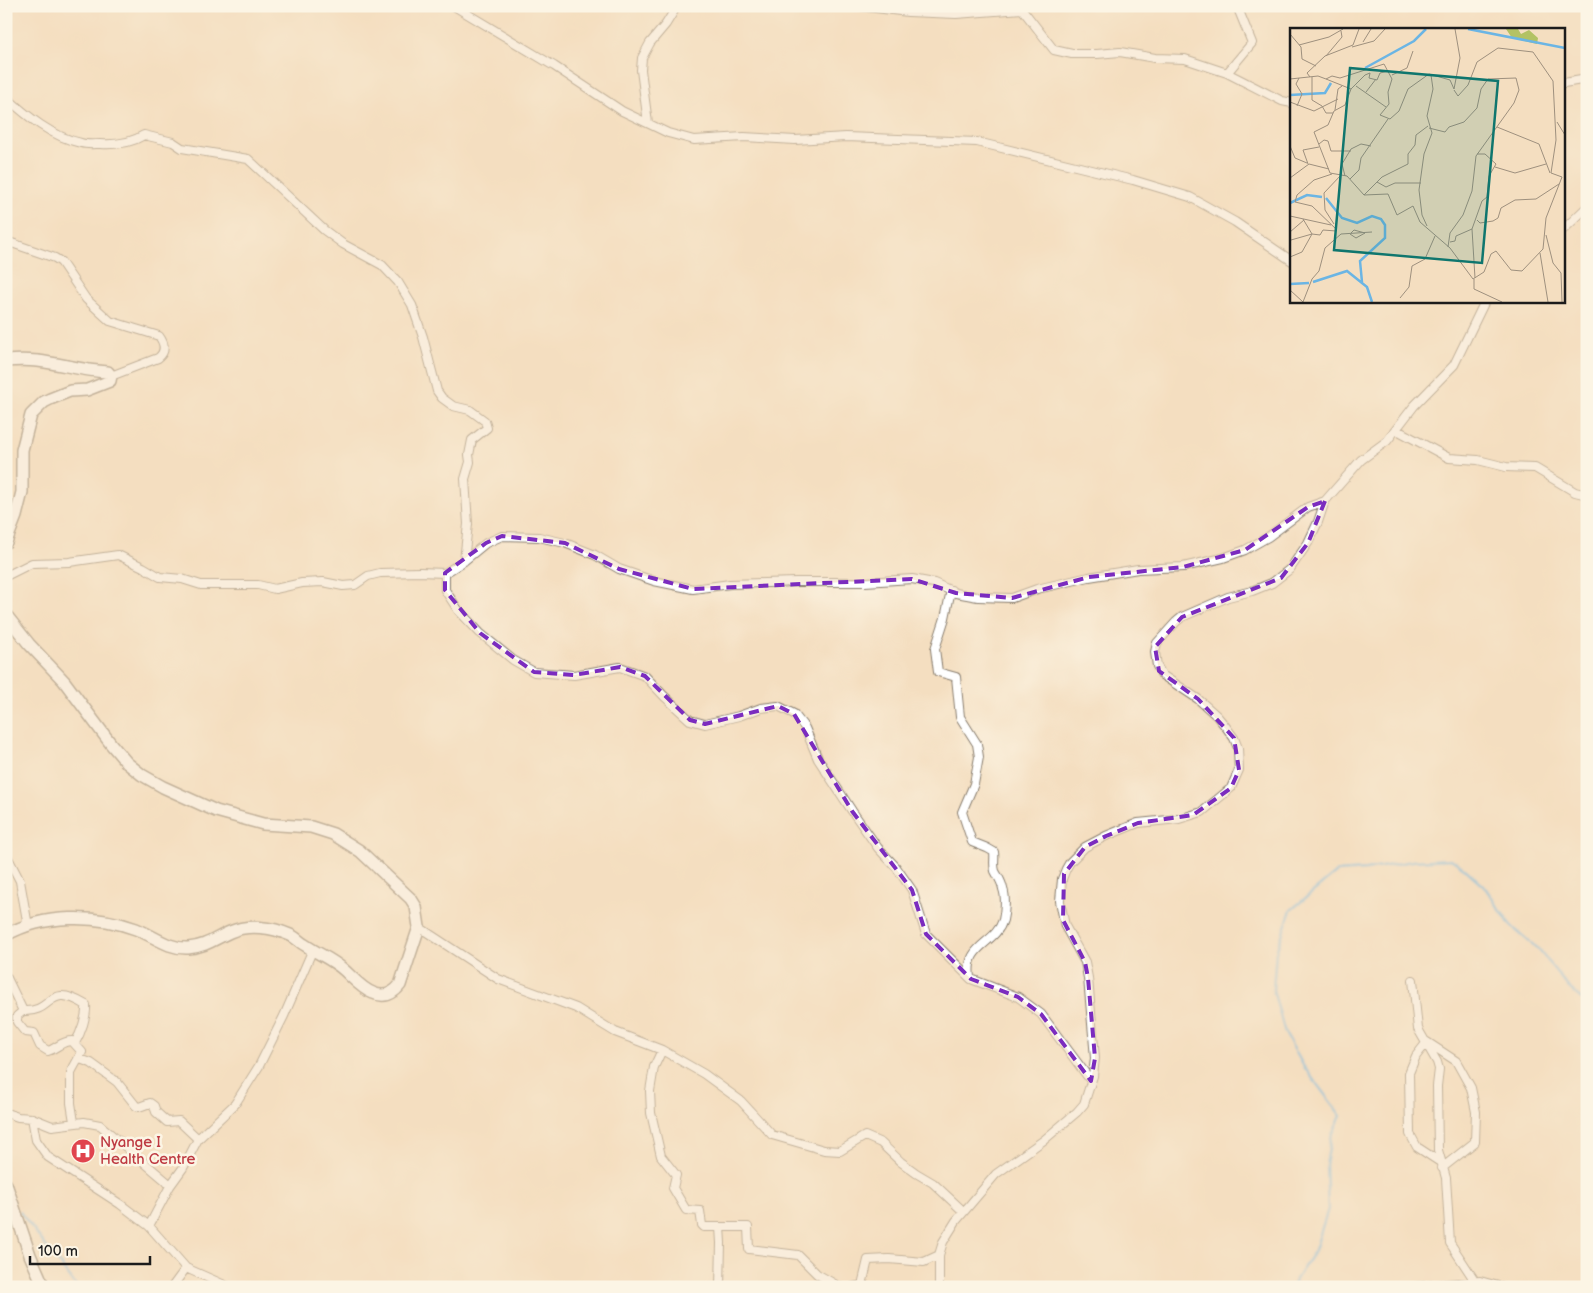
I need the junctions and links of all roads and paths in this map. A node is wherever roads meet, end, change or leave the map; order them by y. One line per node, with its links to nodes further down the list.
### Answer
1 (454, 6): 10 (street)
2 (676, 6): 10 (street)
3 (859, 6): 5 (street)
4 (1237, 6): 5 (street)
5 (1227, 73): 9 (street)
6 (1587, 79): 7 (street)
7 (1566, 83)
8 (6, 97): 22 (street)
9 (1290, 103)
10 (648, 123): 14 (street)
11 (1587, 207): 12 (street)
12 (1566, 226)
13 (6, 242): 17 (street)
14 (1290, 260)
15 (1483, 302): 18 (street)
16 (6, 360): 17 (main road)
17 (111, 376): 21 (main road)
18 (1397, 430): 19 (street); 20 (street)
19 (1587, 495)
20 (1325, 501): 25 (street); 40 (street)
21 (6, 542)
22 (464, 561): 23 (street); 25 (street)
23 (445, 573): 24 (street); 33 (street)
24 (6, 576)
25 (951, 590): 33 (street)
26 (6, 615): 29 (main road)
27 (6, 854): 28 (street)
28 (28, 926): 30 (main road); 31 (main road)
29 (419, 927): 31 (main road); 38 (street)
30 (6, 935)
31 (313, 949): 44 (street)
32 (6, 976): 35 (street)
33 (971, 979): 40 (street)
34 (1413, 980): 36 (street)
35 (23, 1011): 37 (street); 37 (street)
36 (1426, 1042): 45 (street); 45 (street); 45 (street)
37 (75, 1043): 39 (street)
38 (662, 1050): 48 (street); 50 (street)
39 (80, 1058): 43 (street); 44 (street)
40 (1092, 1081): 48 (street)
41 (6, 1113): 42 (street)
42 (32, 1118): 43 (street); 49 (street)
43 (74, 1122): 47 (street)
44 (198, 1139): 47 (street)
45 (1441, 1165): 53 (street)
46 (6, 1184): 55 (main road)
47 (170, 1186): 49 (street)
48 (963, 1211): 51 (street)
49 (149, 1226): 52 (street)
50 (720, 1227): 58 (street); 59 (street)
51 (939, 1254): 60 (street); 61 (street)
52 (186, 1268): 56 (street); 57 (street)
53 (1475, 1281): 54 (street); 62 (street)
54 (1421, 1286)
55 (44, 1287)
56 (172, 1287)
57 (229, 1287)
58 (720, 1287)
59 (840, 1287)
60 (853, 1287)
61 (939, 1287)
62 (1502, 1287)

